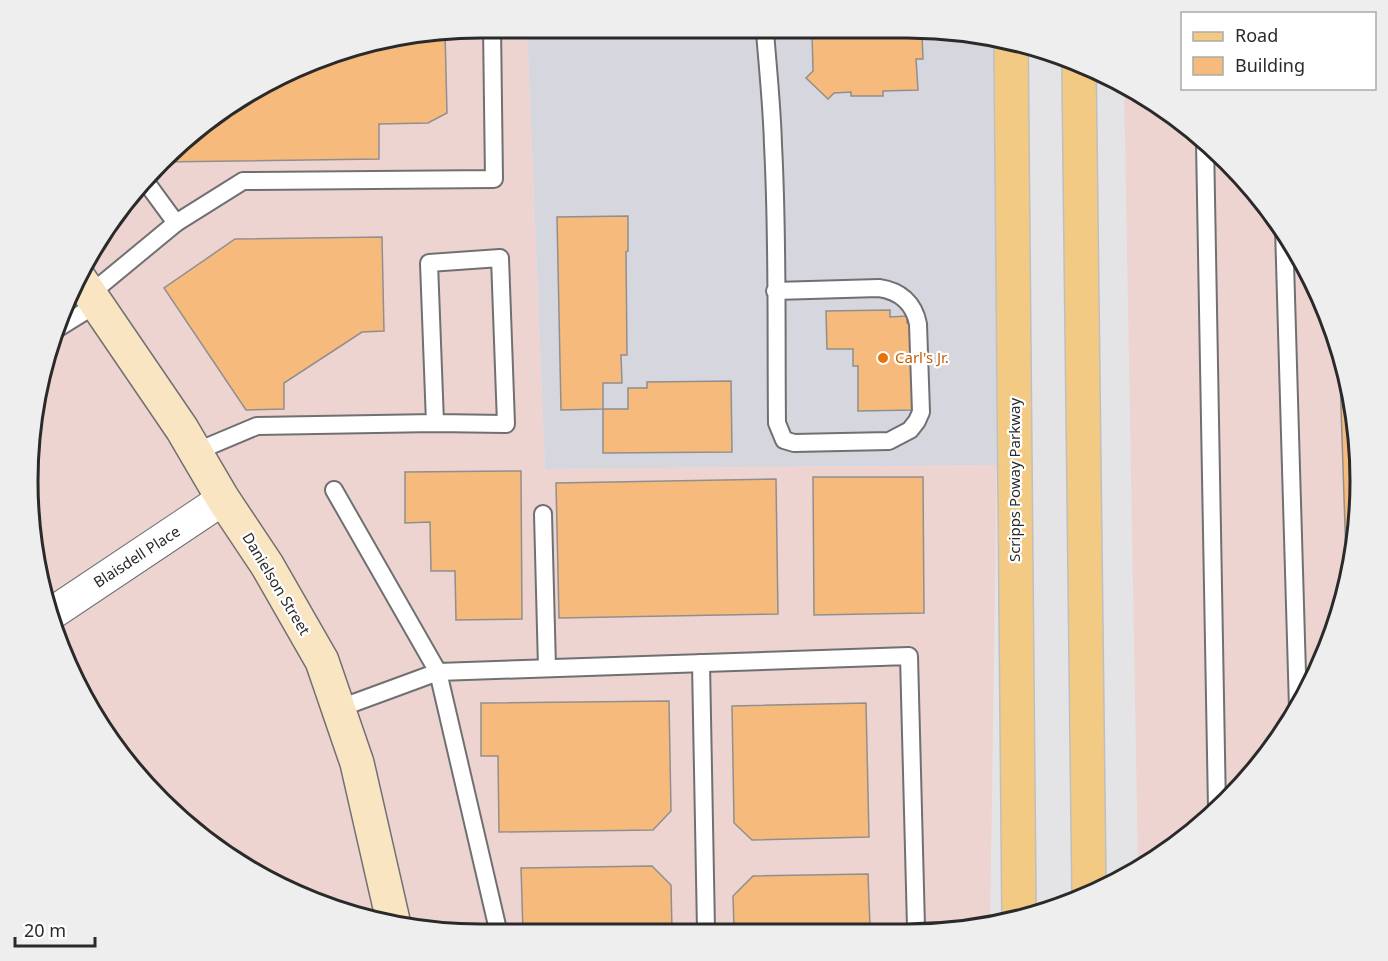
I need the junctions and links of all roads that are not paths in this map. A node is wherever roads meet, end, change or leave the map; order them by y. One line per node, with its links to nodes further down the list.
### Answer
1 (492, 38): 7 (lane)
2 (765, 38): 9 (lane)
3 (1011, 50): 25 (main road, Scripps Poway Parkway)
4 (1079, 72): 24 (main road)
5 (1205, 152): 23 (lane)
6 (149, 186): 7 (lane)
7 (176, 223): 10 (lane)
8 (1285, 248): 21 (lane)
9 (775, 291): 9 (lane)
10 (89, 292): 11 (lane); 13 (street, Danielson Street)
11 (70, 314)
12 (435, 423): 12 (lane); 13 (lane)
13 (195, 452): 15 (street, Danielson Street)
14 (334, 490): 20 (lane)
15 (223, 500): 17 (street, Blaisdell Place); 22 (street, Danielson Street)
16 (543, 514): 19 (lane)
17 (57, 610)
18 (701, 663): 19 (lane); 28 (lane); 29 (lane)
19 (547, 668): 20 (lane)
20 (438, 672): 22 (lane); 27 (lane)
21 (1297, 690)
22 (340, 708): 26 (street, Danielson Street)
23 (1217, 798)
24 (1089, 885)
25 (1019, 909)
26 (390, 914)
27 (497, 924)
28 (706, 924)
29 (916, 924)

